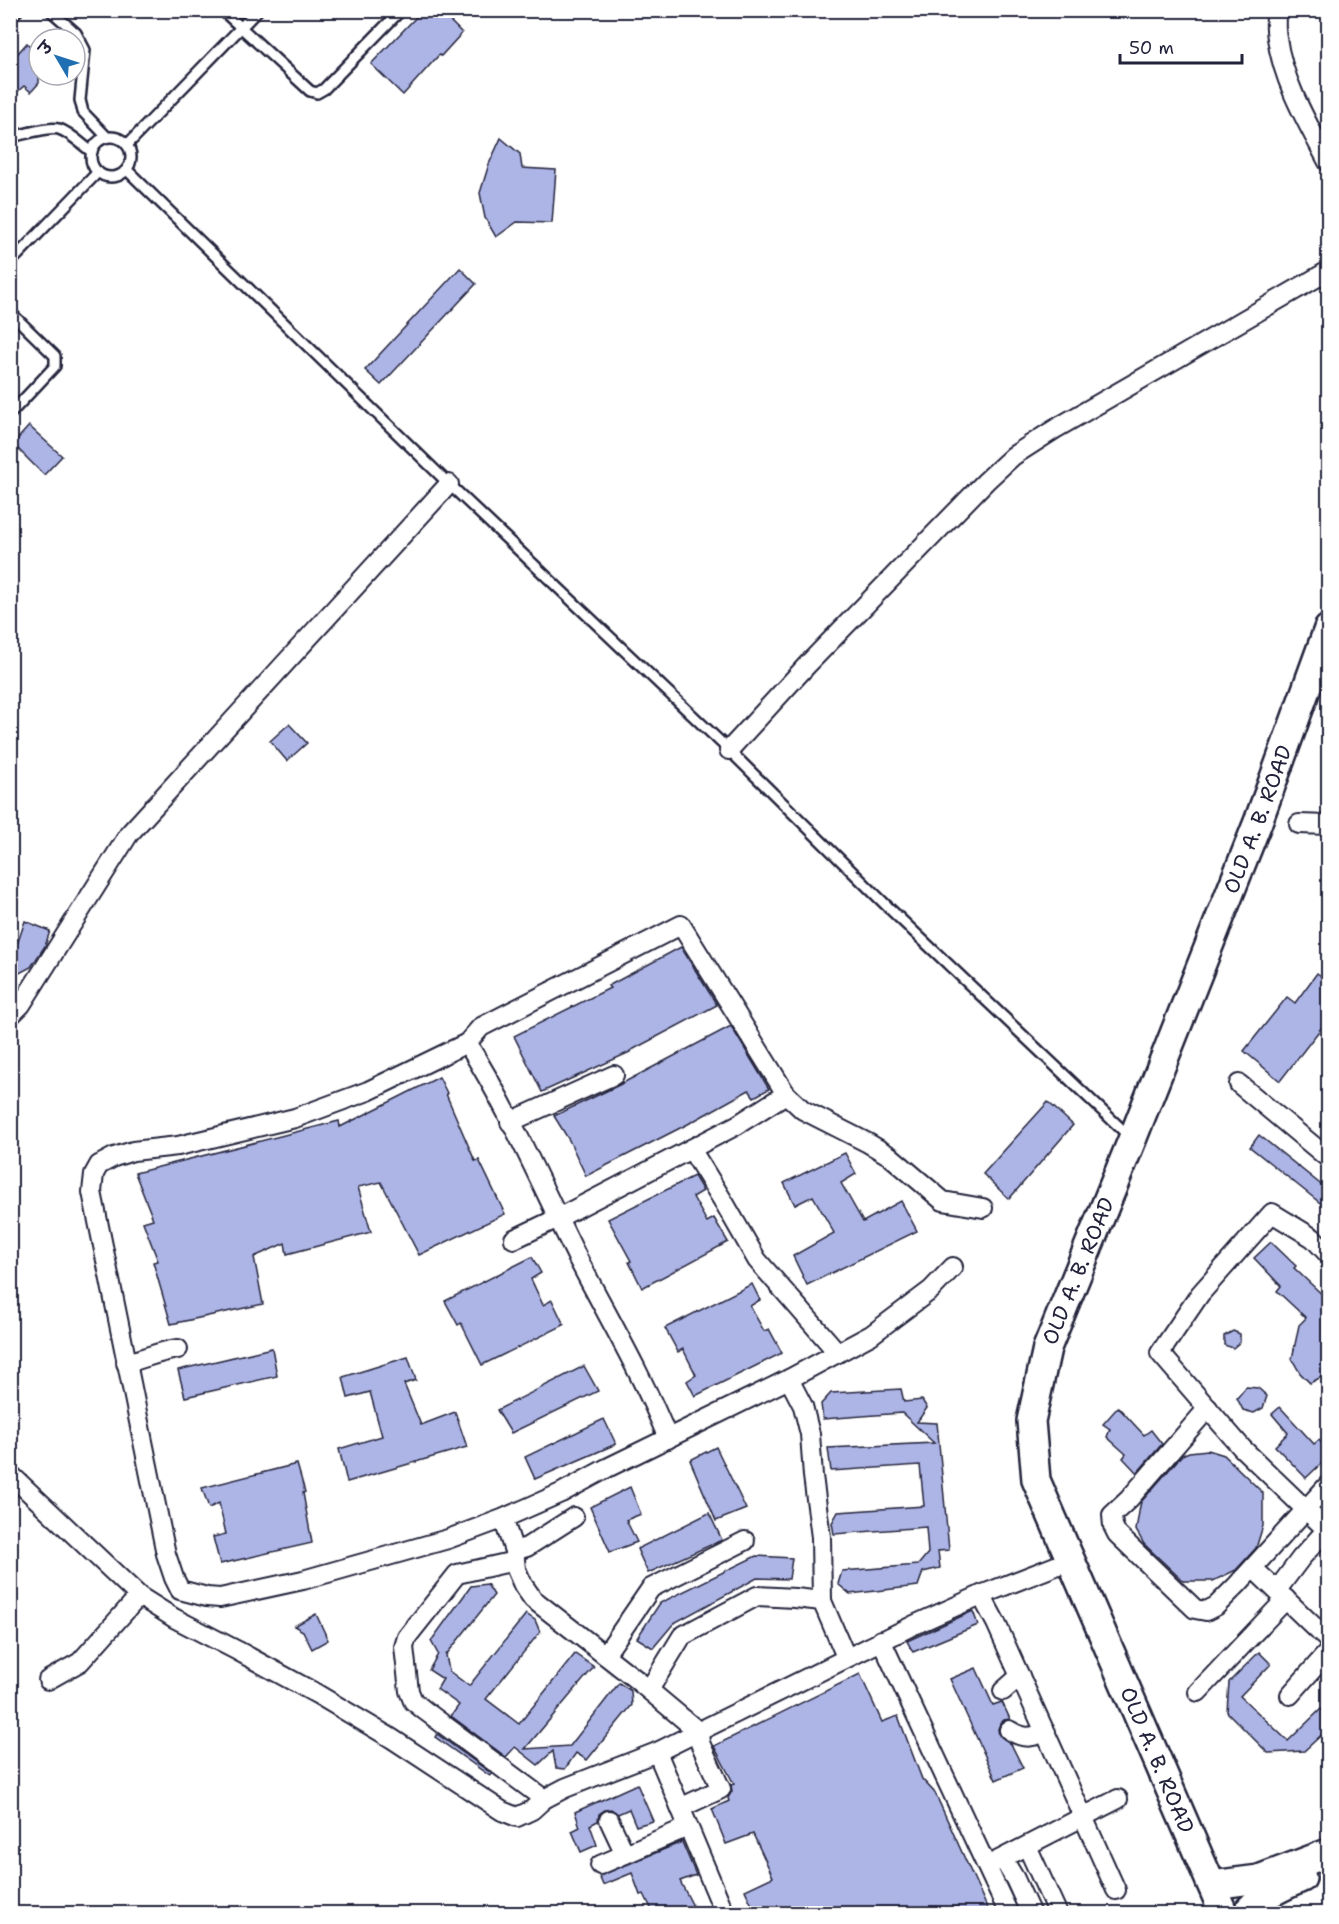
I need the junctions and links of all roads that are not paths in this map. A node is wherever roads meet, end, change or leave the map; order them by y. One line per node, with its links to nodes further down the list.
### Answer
1 (18, 10): 7 (lane)
2 (50, 10): 10 (lane)
3 (222, 10): 8 (lane)
4 (258, 10): 8 (lane)
5 (401, 10): 8 (lane)
6 (1276, 10): 13 (street)
7 (10, 18)
8 (240, 28): 11 (lane)
9 (10, 137): 12 (lane)
10 (107, 137): 11 (lane); 12 (lane)
11 (127, 145): 14 (lane)
12 (92, 152): 15 (lane)
13 (1329, 162)
14 (127, 170): 15 (lane); 20 (lane)
15 (98, 172): 16 (lane)
16 (10, 264)
17 (1329, 271): 22 (street)
18 (10, 312): 19 (lane)
19 (10, 414)
20 (449, 484): 22 (lane); 25 (street)
21 (1329, 628): 31 (street, OLD A. B. ROAD)
22 (729, 750): 31 (lane)
23 (1299, 824): 24 (street)
24 (1329, 825)
25 (10, 1016)
26 (467, 1043): 29 (street); 30 (street); 41 (street)
27 (614, 1075): 30 (street)
28 (1239, 1084): 33 (street)
29 (786, 1094): 32 (street); 34 (street)
30 (510, 1122): 35 (street)
31 (1132, 1140): 53 (street, OLD A. B. ROAD)
32 (692, 1149): 35 (street); 40 (street)
33 (1325, 1149)
34 (982, 1208)
35 (558, 1218): 36 (street); 44 (street)
36 (514, 1239)
37 (1329, 1254): 43 (street)
38 (953, 1268): 40 (street)
39 (178, 1349): 41 (street)
40 (838, 1353): 42 (street)
41 (126, 1364): 44 (street)
42 (789, 1379): 44 (street); 58 (street)
43 (1208, 1408): 47 (street); 54 (street)
44 (668, 1439)
45 (10, 1474): 57 (street)
46 (1329, 1485): 47 (street)
47 (1305, 1509): 50 (street); 54 (street)
48 (574, 1517): 52 (street)
49 (506, 1527): 52 (street)
50 (1328, 1529): 56 (street)
51 (745, 1541): 62 (street)
52 (515, 1556): 62 (street); 74 (street)
53 (1071, 1560): 55 (street); 86 (street, OLD A. B. ROAD)
54 (1252, 1568): 56 (street)
55 (981, 1595): 59 (street); 64 (street)
56 (1282, 1595): 60 (street); 68 (street)
57 (139, 1596): 65 (street); 74 (street)
58 (822, 1601): 63 (street); 66 (street)
59 (881, 1640): 63 (street); 83 (street)
60 (1329, 1640)
61 (1329, 1652): 69 (street)
62 (605, 1655): 66 (street)
63 (846, 1657): 71 (street)
64 (1020, 1676): 67 (street); 72 (street)
65 (48, 1680)
66 (649, 1690): 71 (street)
67 (1003, 1691)
68 (1198, 1692)
69 (1290, 1695)
70 (1010, 1730): 72 (street)
71 (699, 1732): 73 (street); 76 (street)
72 (1046, 1732): 77 (street)
73 (657, 1752): 74 (street); 76 (street)
74 (543, 1798)
75 (1118, 1799): 77 (street)
76 (680, 1808): 79 (street)
77 (1084, 1816): 80 (street); 87 (street)
78 (609, 1820): 82 (street)
79 (688, 1827): 82 (street); 88 (street)
80 (1027, 1846): 83 (street); 91 (street)
81 (1329, 1853): 86 (street)
82 (625, 1854): 84 (street)
83 (995, 1862): 89 (street); 90 (street)
84 (600, 1865)
85 (1329, 1868): 93 (street)
86 (1212, 1885): 92 (street, OLD A. B. ROAD)
87 (1116, 1890)
88 (725, 1914)
89 (1010, 1914)
90 (1031, 1914)
91 (1058, 1914)
92 (1224, 1914)
93 (1246, 1914)

